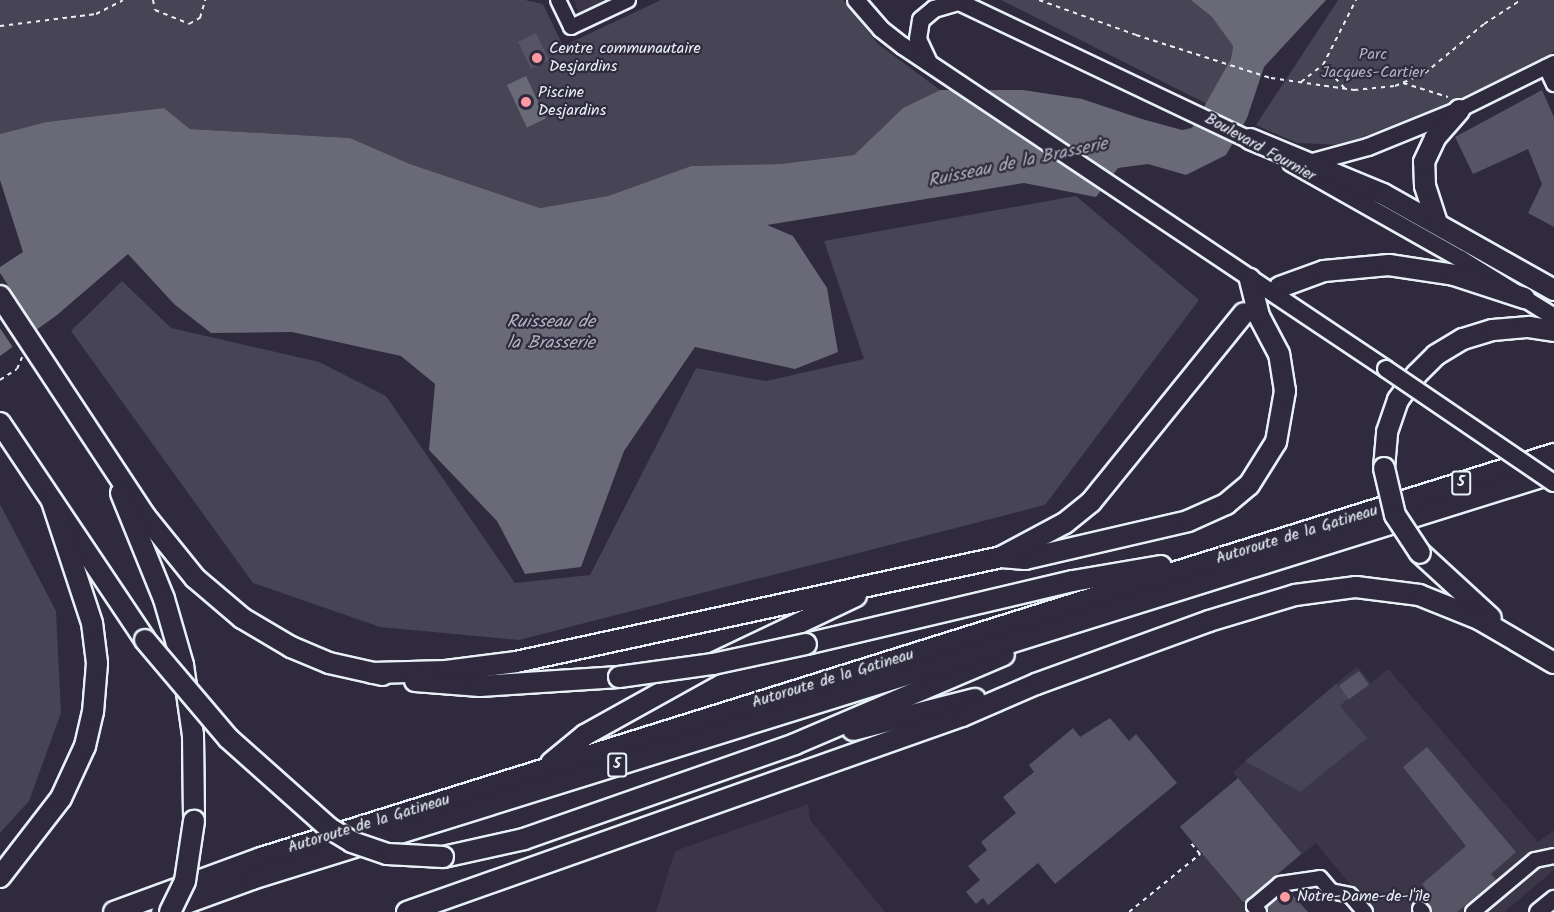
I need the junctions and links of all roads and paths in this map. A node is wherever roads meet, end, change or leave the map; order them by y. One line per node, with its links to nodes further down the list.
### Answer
1 (123, 0): 11 (path)
2 (153, 0): 3 (path)
3 (205, 0)
4 (558, 0): 5 (street)
5 (628, 0)
6 (856, 0): 12 (main road)
7 (1039, 0): 15 (path)
8 (1356, 0): 13 (path)
9 (1521, 0): 16 (path)
10 (956, 1): 12 (main road); 20 (main road, Boulevard Fournier)
11 (0, 26)
12 (930, 65): 23 (main road)
13 (1323, 65): 15 (path); 18 (path)
14 (1550, 65): 17 (street); 19 (street)
15 (1301, 82): 18 (path)
16 (1403, 83): 18 (path); 19 (path)
17 (1554, 84)
18 (1345, 89)
19 (1456, 105): 21 (main road); 22 (highway)
20 (1250, 139): 21 (highway); 24 (main road, Boulevard Fournier)
21 (1313, 162): 22 (highway)
22 (1437, 223): 26 (highway)
23 (1250, 279): 38 (main road, bridge); 41 (highway)
24 (1490, 282): 25 (highway); 28 (highway)
25 (1280, 287)
26 (1554, 290)
27 (0, 296): 36 (highway)
28 (1524, 298): 30 (main road)
29 (1244, 313): 41 (highway)
30 (1554, 317)
31 (1554, 331): 44 (highway, bridge)
32 (22, 350): 33 (path)
33 (0, 380)
34 (0, 423): 39 (highway)
35 (1554, 454): 40 (highway, Autoroute de la Gatineau / 5)
36 (110, 464): 46 (highway); 56 (highway, bridge)
37 (1554, 472): 43 (highway, Autoroute de la Gatineau / 5)
38 (1554, 483)
39 (52, 501): 48 (highway, bridge); 52 (highway)
40 (1240, 552): 46 (highway, bridge); 49 (highway, Autoroute de la Gatineau / 5)
41 (1001, 557): 42 (highway)
42 (877, 586): 46 (highway); 49 (highway)
43 (1074, 623): 48 (highway); 55 (highway, Autoroute de la Gatineau / 5)
44 (1513, 638): 45 (highway); 47 (highway)
45 (1554, 663)
46 (372, 673)
47 (1036, 684): 48 (highway); 57 (highway)
48 (795, 744)
49 (544, 769): 54 (highway, Autoroute de la Gatineau / 5)
50 (1189, 840): 58 (path)
51 (1554, 856): 61 (street)
52 (0, 877)
53 (1554, 899): 62 (main road)
54 (114, 912)
55 (162, 912)
56 (170, 912)
57 (407, 912)
58 (1129, 912)
59 (1259, 912): 60 (street)
60 (1365, 912)
61 (1473, 912)
62 (1538, 912)

